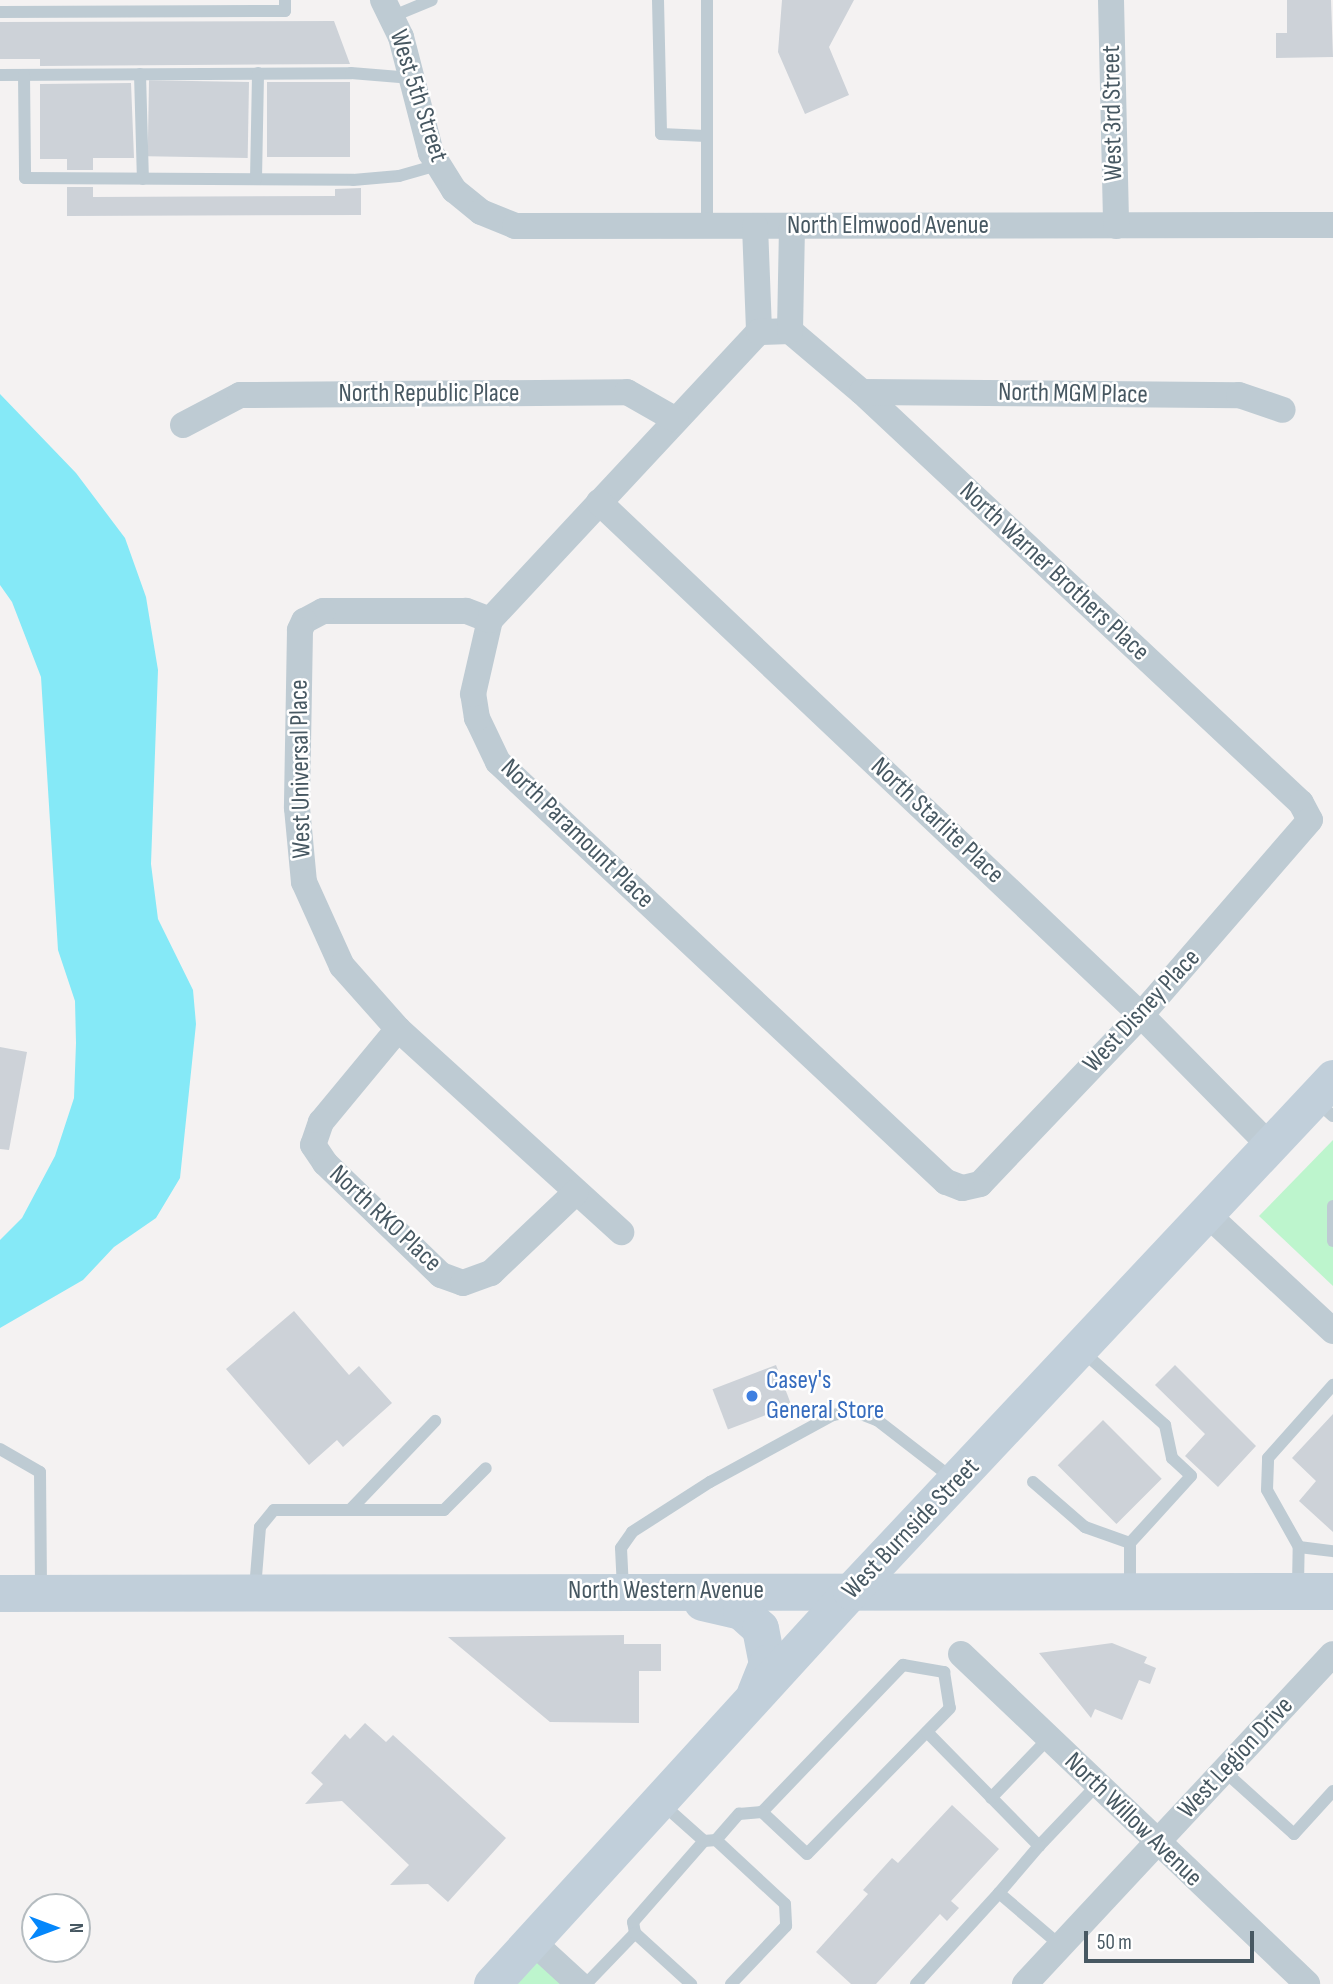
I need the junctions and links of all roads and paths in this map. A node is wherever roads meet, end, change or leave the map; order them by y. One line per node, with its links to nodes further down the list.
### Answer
1 (285, 0): 7 (lane)
2 (432, 0): 6 (lane)
3 (659, 0): 13 (lane)
4 (707, 0): 13 (lane)
5 (1111, 0): 22 (street, West 3rd Street)
6 (387, 9): 12 (street, West 5th Street)
7 (0, 12)
8 (258, 73): 9 (lane); 12 (lane); 16 (lane)
9 (140, 74): 11 (lane); 15 (lane)
10 (0, 75): 11 (lane)
11 (24, 75): 15 (lane)
12 (413, 78): 14 (street, West 5th Street)
13 (706, 136): 19 (lane)
14 (438, 165): 16 (lane); 17 (street, West 5th Street)
15 (143, 179): 16 (lane)
16 (256, 180)
17 (454, 190): 19 (street, North Elmwood Avenue)
18 (1333, 225): 22 (street, North Elmwood Avenue)
19 (707, 226): 20 (street, North Elmwood Avenue)
20 (755, 226): 21 (street, North Elmwood Avenue); 23 (street)
21 (792, 226): 22 (street, North Elmwood Avenue); 24 (street)
22 (1116, 226)
23 (759, 331): 24 (street); 27 (street)
24 (790, 331): 25 (street, North Warner Brothers Place)
25 (862, 392): 26 (street, North MGM Place); 31 (street, North Warner Brothers Place)
26 (1283, 410)
27 (676, 420): 28 (street, North Republic Place); 29 (street)
28 (183, 425)
29 (600, 502): 30 (street); 32 (street, North Starlite Place)
30 (490, 620): 33 (street, West Universal Place); 36 (street, North Paramount Place)
31 (1310, 820): 32 (street, West Disney Place)
32 (1141, 1015): 35 (street, North Starlite Place); 36 (street, West Disney Place)
33 (398, 1029): 37 (street, West Universal Place); 37 (street, North RKO Place)
34 (1327, 1098): 35 (street, West Burnside Street)
35 (1270, 1146): 39 (street, West Burnside Street)
36 (962, 1188)
37 (576, 1192): 40 (street, West Universal Place)
38 (1333, 1206): 41 (lane)
39 (1207, 1214): 42 (street); 43 (street, West Burnside Street)
40 (621, 1233)
41 (1333, 1241)
42 (1333, 1331)
43 (1081, 1350): 48 (street, West Burnside Street); 51 (lane)
44 (1333, 1385): 52 (lane)
45 (435, 1421): 50 (lane)
46 (0, 1449): 58 (lane)
47 (485, 1468): 50 (lane)
48 (956, 1481): 54 (street, West Burnside Street); 57 (lane)
49 (1033, 1482): 51 (lane)
50 (351, 1509): 59 (lane)
51 (1130, 1543): 55 (lane)
52 (1299, 1547): 53 (lane); 56 (lane)
53 (1333, 1551)
54 (851, 1591): 55 (street, North Western Avenue); 57 (street, North Western Avenue); 63 (street, West Burnside Street)
55 (1130, 1591): 56 (street, North Western Avenue)
56 (1315, 1591)
57 (638, 1592): 59 (street, North Western Avenue); 63 (street)
58 (41, 1593): 59 (street, North Western Avenue); 60 (street, North Western Avenue)
59 (255, 1593)
60 (0, 1594)
61 (1333, 1654): 66 (street, West Legion Drive)
62 (952, 1663): 64 (lane); 65 (street, North Willow Avenue); 71 (lane)
63 (746, 1707): 70 (street, West Burnside Street)
64 (927, 1732): 69 (lane); 71 (lane)
65 (1048, 1739): 67 (street, North Willow Avenue); 69 (lane)
66 (1224, 1772): 68 (lane); 73 (street, West Legion Drive)
67 (1096, 1786): 73 (street, North Willow Avenue); 74 (lane)
68 (1333, 1791)
69 (991, 1798): 74 (lane)
70 (660, 1802): 72 (lane); 77 (street, West Burnside Street)
71 (762, 1812): 72 (lane)
72 (710, 1841): 76 (lane); 83 (lane)
73 (1156, 1844): 78 (street, West Legion Drive); 86 (street, North Willow Avenue)
74 (1040, 1846): 75 (lane)
75 (999, 1893): 78 (lane); 84 (lane)
76 (635, 1933): 81 (lane); 82 (lane)
77 (532, 1941): 79 (street, West Burnside Street); 80 (street)
78 (1061, 1946): 85 (street, West Legion Drive)
79 (492, 1984)
80 (579, 1984)
81 (586, 1984)
82 (691, 1984)
83 (731, 1984)
84 (916, 1984)
85 (1025, 1984)
86 (1307, 1984)

